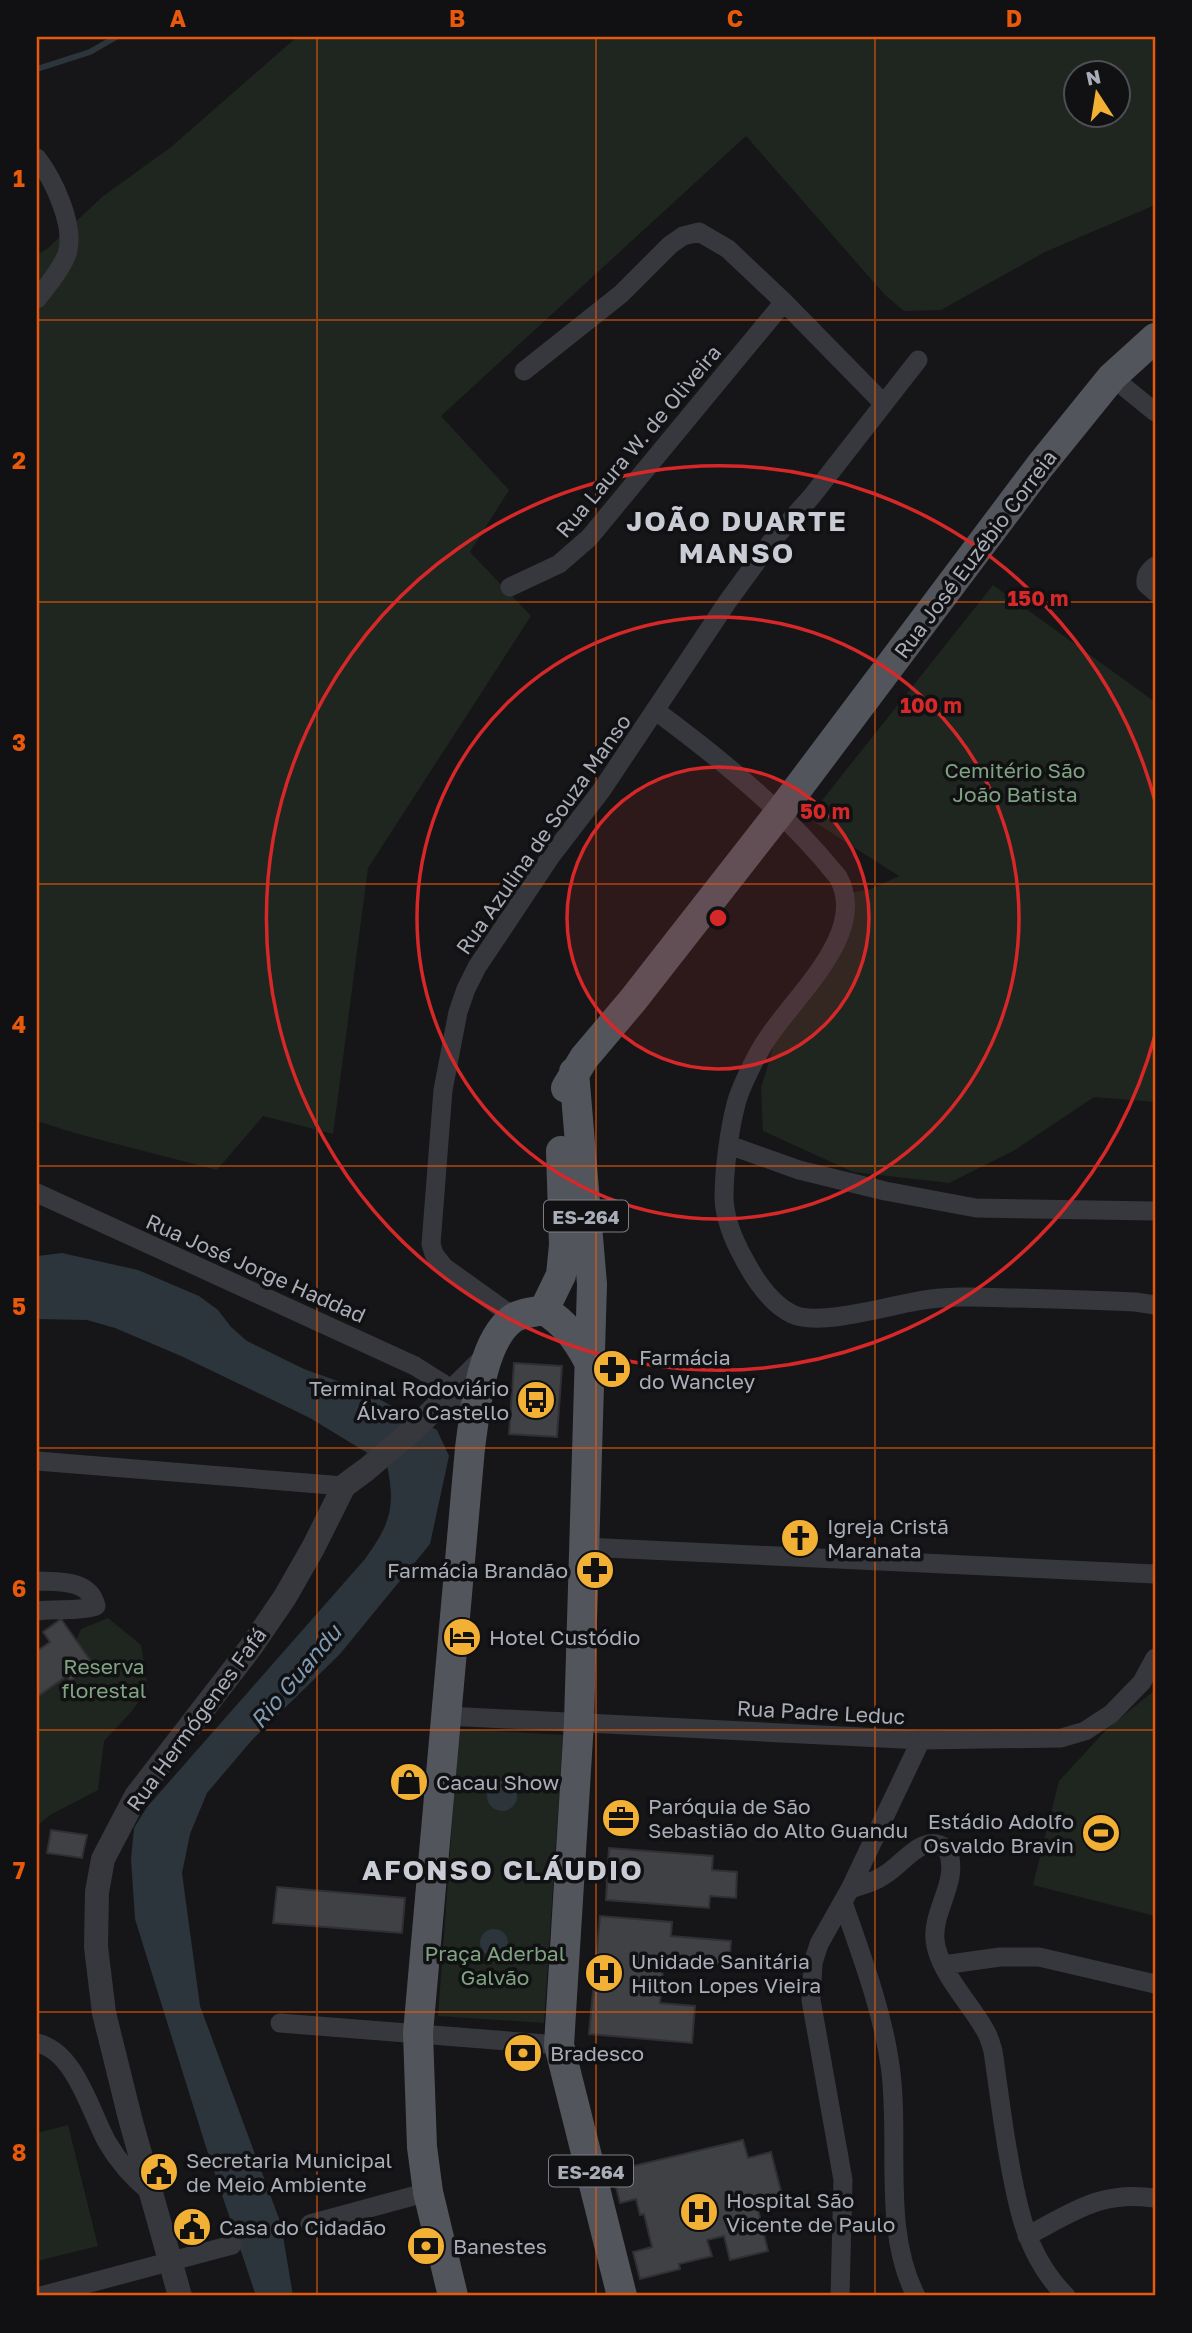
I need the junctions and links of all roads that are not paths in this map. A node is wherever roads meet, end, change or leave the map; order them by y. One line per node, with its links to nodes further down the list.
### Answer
1 (37, 158): 2 (street)
2 (37, 299)
3 (784, 302): 6 (street); 8 (street); 11 (street, Rua Laura W. de Oliveira)
4 (1155, 338): 7 (main road, Rua José Euzébio Correia / ES-264)
5 (918, 360): 8 (street, Rua Azulina de Souza Manso)
6 (524, 371)
7 (1112, 377): 9 (street); 14 (main road, Rua José Euzébio Correia / ES-264)
8 (883, 403): 13 (street, Rua Azulina de Souza Manso)
9 (1155, 412)
10 (1155, 566): 12 (street)
11 (510, 587)
12 (1155, 592)
13 (656, 711): 14 (street); 21 (street, Rua Azulina de Souza Manso)
14 (780, 813): 15 (main road, ES-264); 16 (street)
15 (574, 1072): 20 (main road, ES-264); 22 (main road, ES-264)
16 (729, 1145): 18 (street); 19 (street)
17 (37, 1193): 23 (street, Rua José Jorge Haddad)
18 (1155, 1211)
19 (1155, 1305)
20 (544, 1310): 21 (main road); 22 (main road)
21 (514, 1317): 23 (main road)
22 (588, 1360): 26 (main road, ES-264)
23 (468, 1400): 25 (street, Rua Hermógenes Fafá); 31 (main road)
24 (37, 1461): 25 (street)
25 (344, 1486): 41 (street, Rua Hermógenes Fafá)
26 (585, 1547): 27 (street); 32 (main road, ES-264)
27 (1155, 1574)
28 (37, 1581): 29 (street)
29 (37, 1611)
30 (1155, 1658): 33 (street, Rua Padre Leduc)
31 (447, 1716): 32 (street, Rua Padre Leduc); 38 (main road)
32 (579, 1722): 33 (street, Rua Padre Leduc); 40 (main road, ES-264)
33 (921, 1740): 34 (street)
34 (846, 1896): 35 (street); 52 (street); 53 (street)
35 (943, 1965): 36 (street); 45 (street)
36 (1155, 1984)
37 (280, 2023): 38 (street)
38 (418, 2033): 40 (street); 42 (main road)
39 (37, 2043): 41 (street)
40 (559, 2045): 48 (main road, ES-264)
41 (150, 2192): 47 (street, Rua Hermógenes Fafá)
42 (428, 2192): 44 (street); 51 (main road)
43 (1155, 2198): 45 (street)
44 (310, 2224)
45 (1027, 2235): 54 (street)
46 (232, 2245): 47 (street)
47 (168, 2261): 49 (street); 50 (street, Rua Hermógenes Fafá)
48 (619, 2295)
49 (41, 2296)
50 (180, 2296)
51 (453, 2296)
52 (840, 2296)
53 (916, 2296)
54 (1066, 2296)

